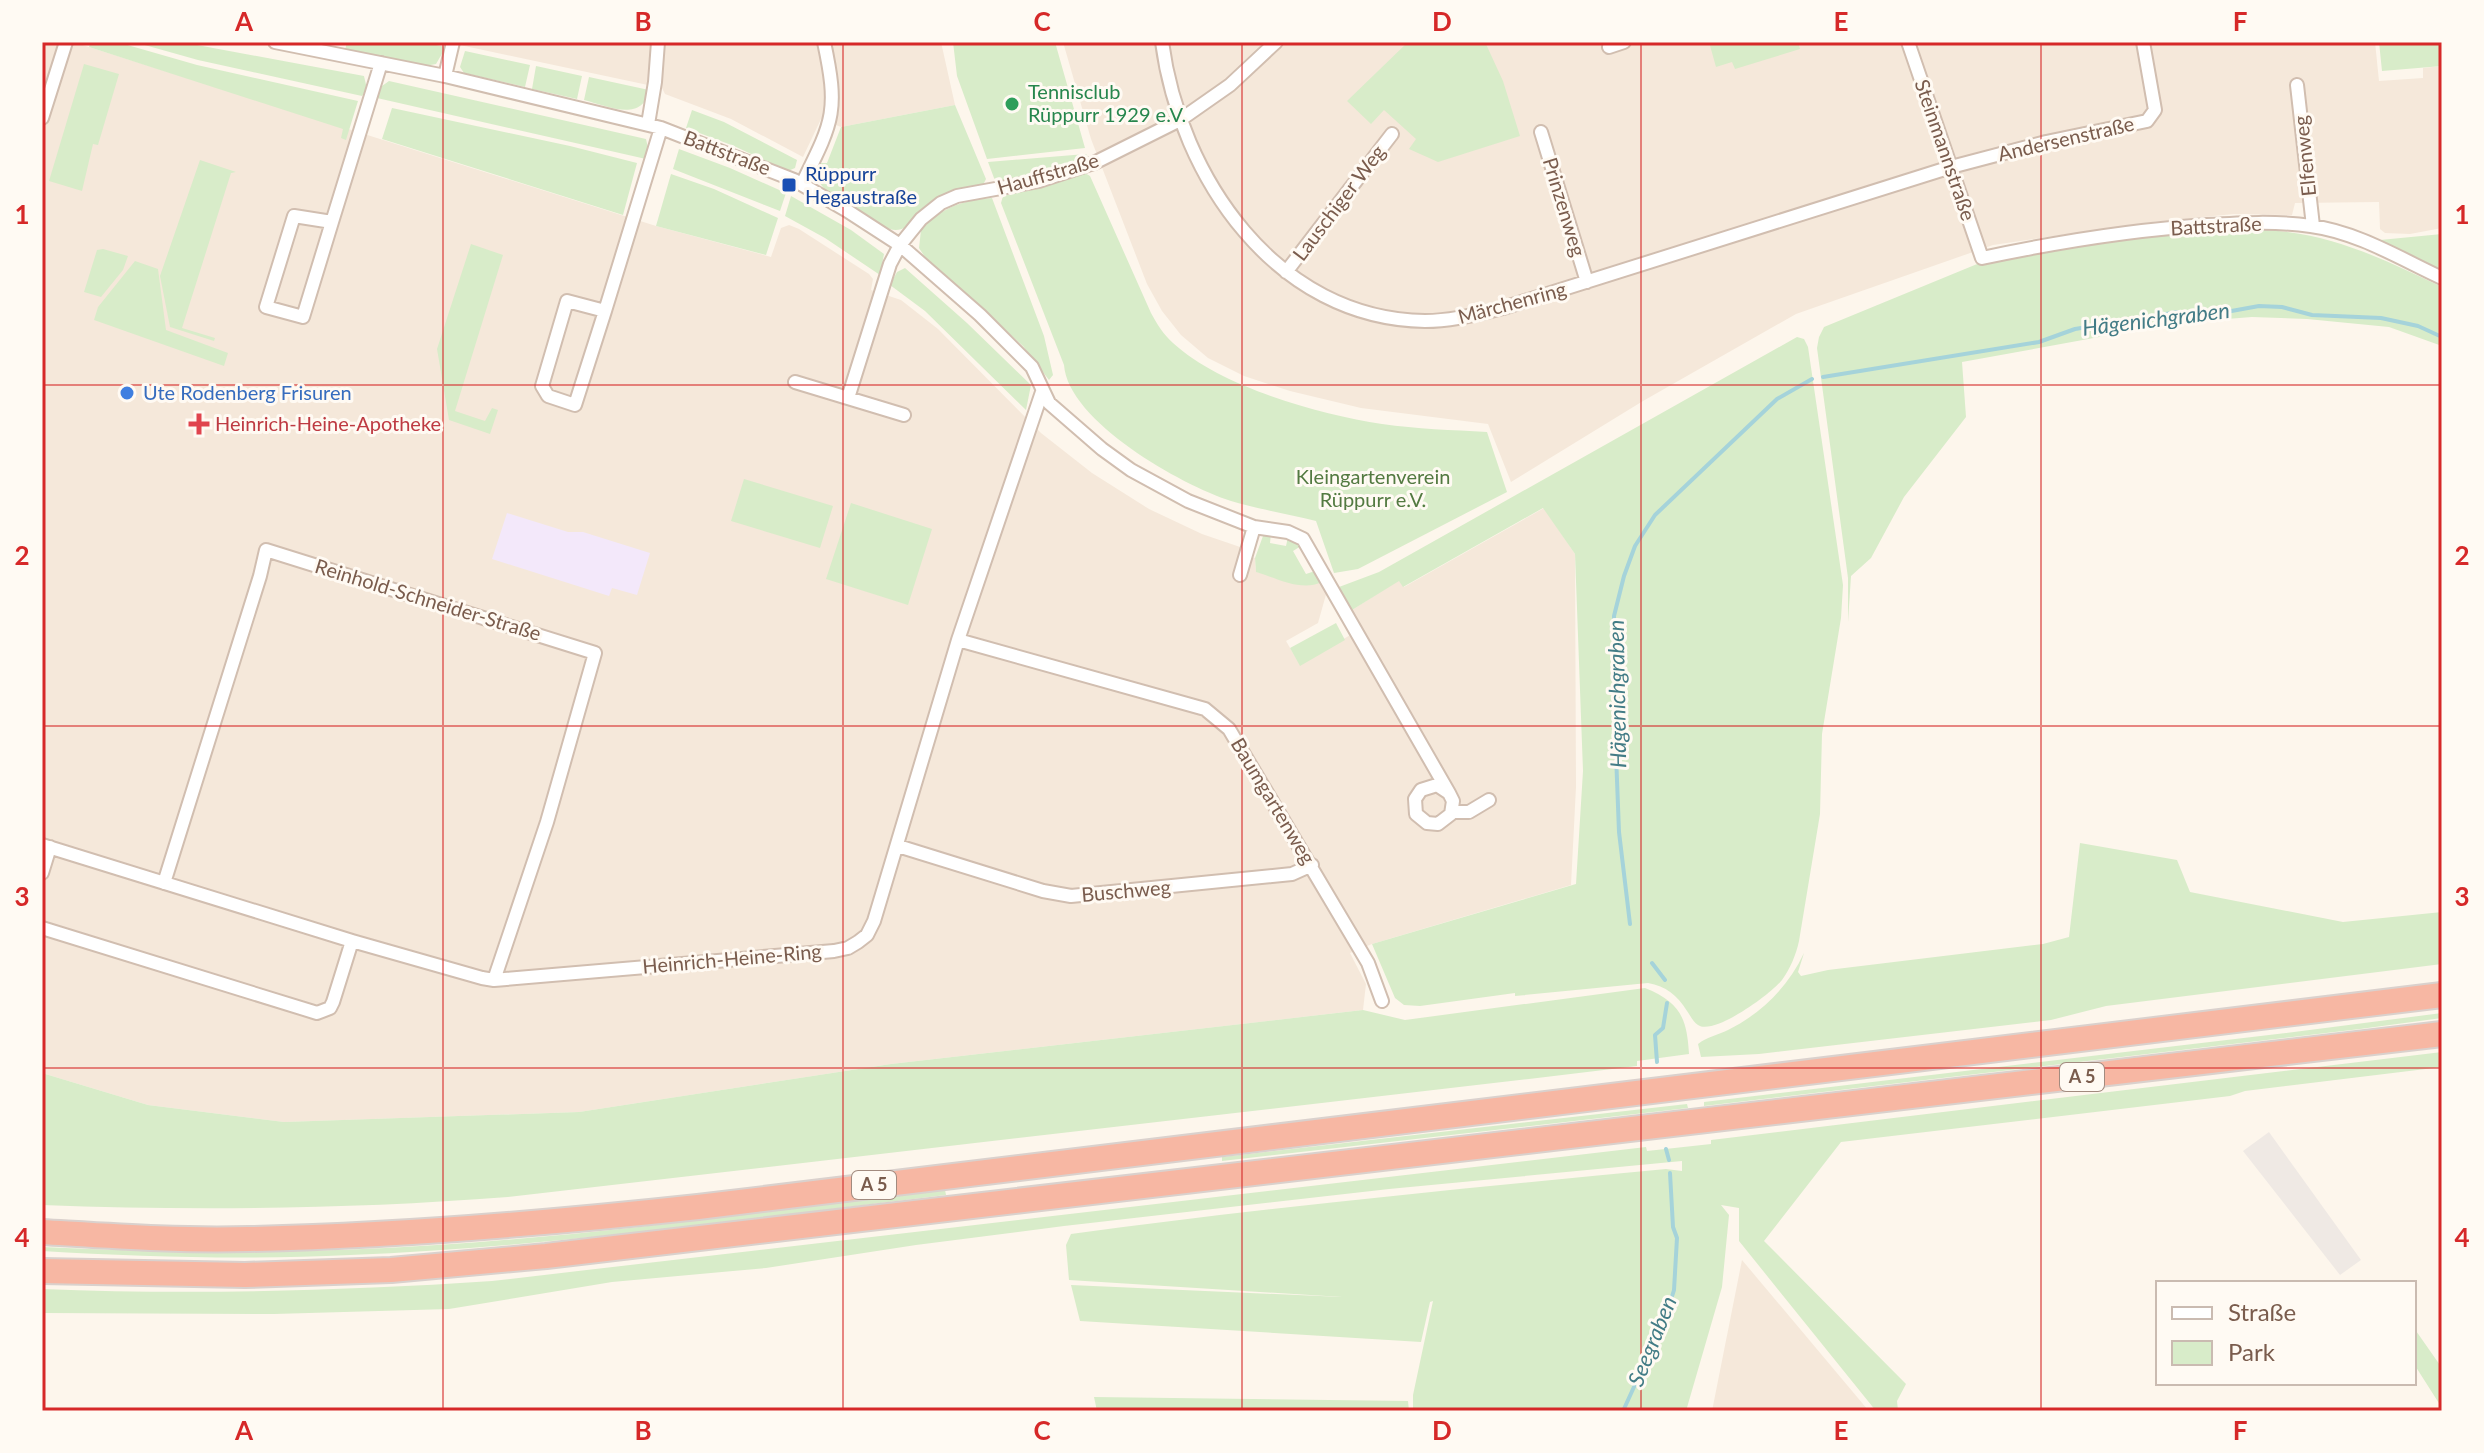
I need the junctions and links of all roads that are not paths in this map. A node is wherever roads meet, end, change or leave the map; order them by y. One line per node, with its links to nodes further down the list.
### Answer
1 (66, 42): 15 (street)
2 (275, 42): 12 (street, Battstraße)
3 (453, 42): 13 (street)
4 (658, 42): 17 (street)
5 (824, 42): 21 (street)
6 (1162, 42): 16 (street, Märchenring)
7 (1276, 42): 16 (street, Hauffstraße)
8 (1624, 42): 11 (street)
9 (1908, 42): 20 (street, Steinmannstraße)
10 (2143, 42): 20 (street, Andersenstraße)
11 (1609, 47)
12 (381, 63): 13 (street, Battstraße); 22 (street)
13 (445, 76): 17 (street, Battstraße)
14 (2297, 85): 23 (street, Elfenweg)
15 (42, 118)
16 (1180, 120): 24 (street, Hauffstraße); 26 (street, Märchenring)
17 (654, 126): 21 (street, Battstraße); 29 (street)
18 (1541, 132): 28 (street, Prinzenweg)
19 (1392, 134): 26 (street, Lauschiger Weg)
20 (1951, 167): 25 (street, Steinmannstraße); 28 (street, Märchenring)
21 (802, 184): 24 (street, Battstraße)
22 (332, 222): 22 (street)
23 (2313, 226): 25 (street, Battstraße); 27 (street, Battstraße)
24 (900, 245): 31 (street, Battstraße); 32 (street, Hauffstraße)
25 (1982, 258)
26 (1286, 272): 28 (street, Märchenring)
27 (2442, 278)
28 (1587, 282)
29 (605, 311): 29 (street)
30 (795, 382): 32 (street)
31 (1042, 392): 34 (street, Battstraße); 36 (street, Heinrich-Heine-Ring)
32 (848, 398): 33 (street)
33 (904, 415)
34 (1254, 527): 35 (street); 37 (street, Battstraße)
35 (1240, 575)
36 (958, 640): 41 (street, Heinrich-Heine-Ring); 42 (street, Baumgartenweg)
37 (1449, 793): 39 (street); 39 (street)
38 (1489, 800): 39 (street)
39 (1452, 812)
40 (46, 846): 43 (street); 44 (street, Heinrich-Heine-Ring)
41 (898, 846): 42 (street, Buschweg); 47 (street, Heinrich-Heine-Ring)
42 (1312, 865): 49 (street, Baumgartenweg)
43 (42, 873)
44 (164, 883): 46 (street, Heinrich-Heine-Ring); 47 (street, Reinhold-Schneider-Straße)
45 (42, 928): 46 (street)
46 (352, 941): 47 (street, Heinrich-Heine-Ring)
47 (494, 980)
48 (2442, 995): 53 (highway, A 5)
49 (1382, 1001)
50 (2442, 1034): 54 (highway, A 5)
51 (42, 1222): 53 (highway)
52 (42, 1232): 53 (highway, A 5)
53 (96, 1235)
54 (48, 1273)

